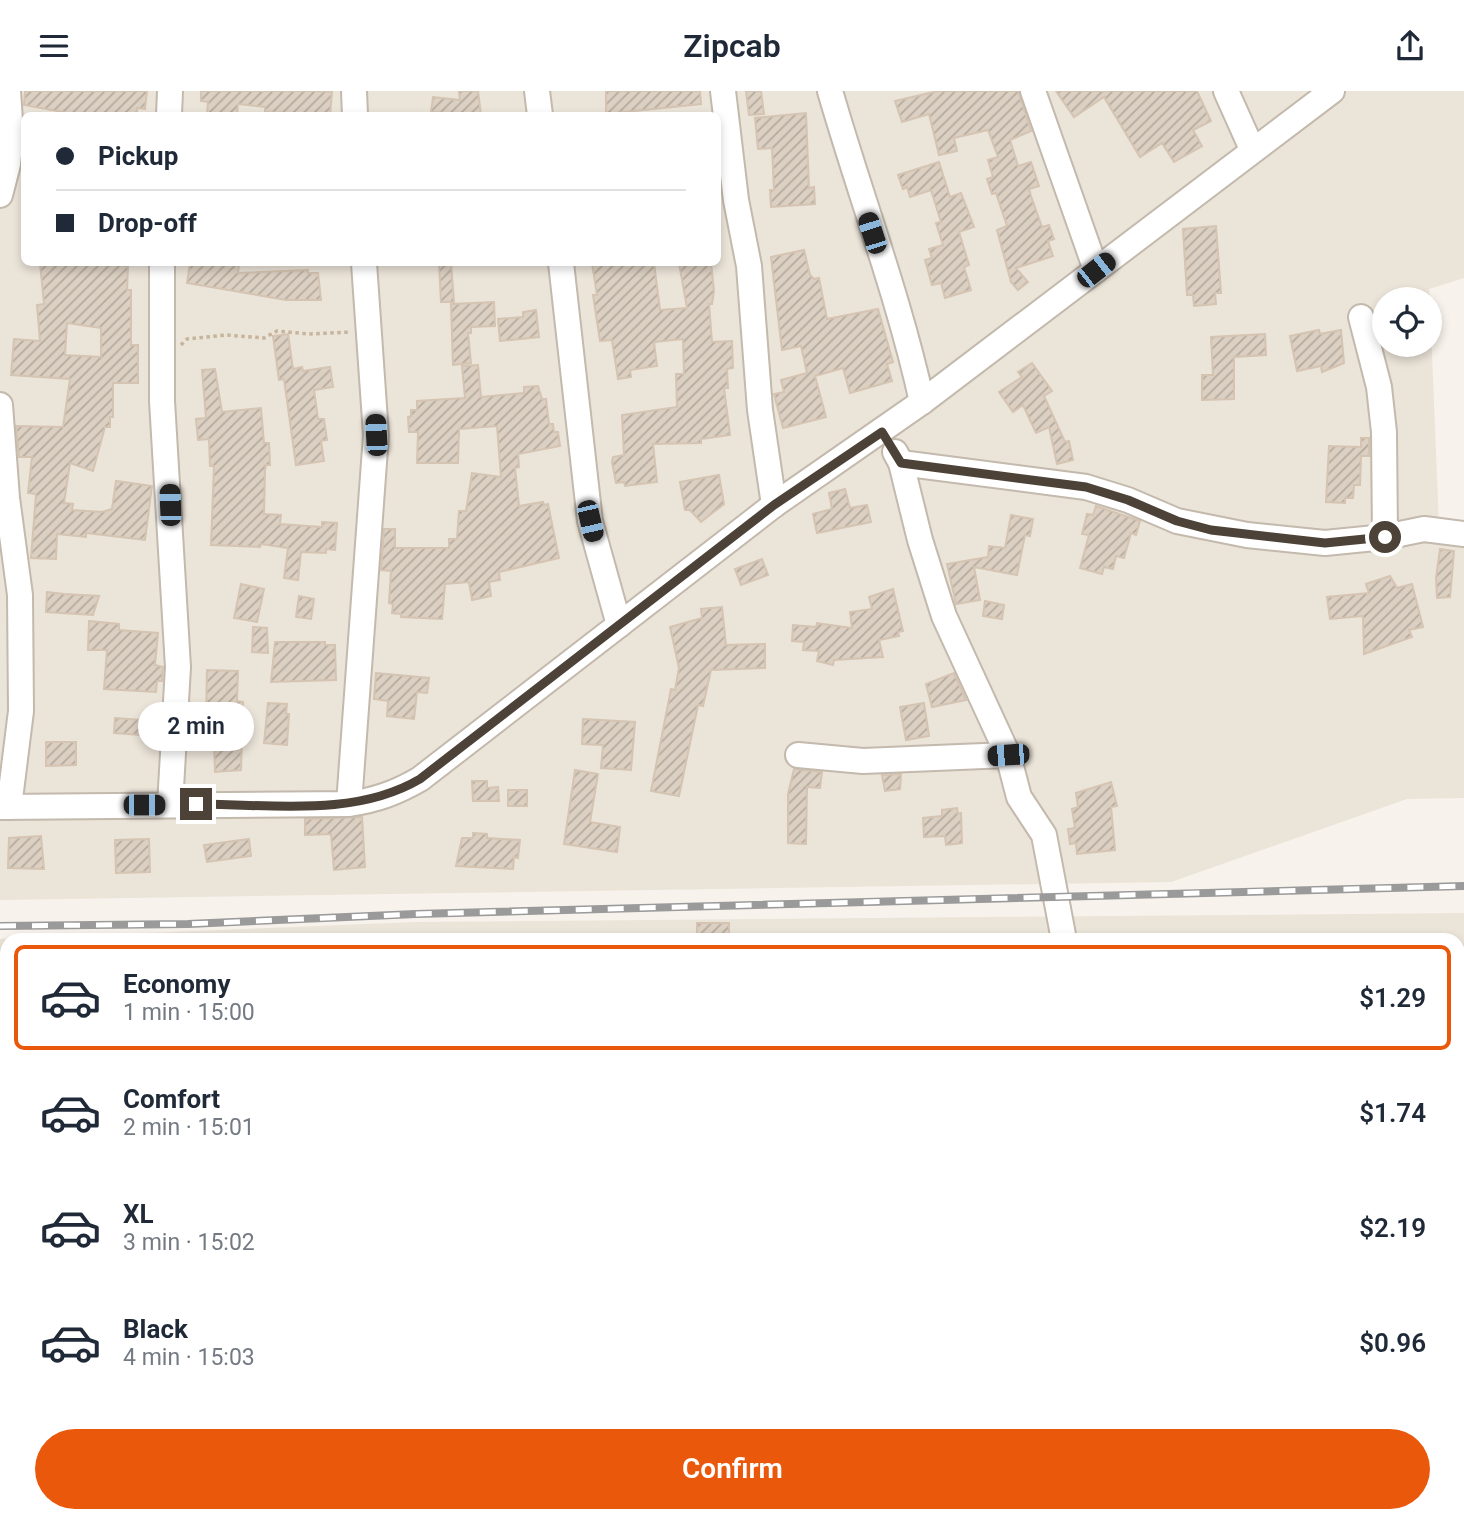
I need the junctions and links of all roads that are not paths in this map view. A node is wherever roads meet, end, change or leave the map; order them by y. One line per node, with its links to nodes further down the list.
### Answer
1 (8, 91): 14 (street)
2 (170, 91): 10 (street)
3 (355, 91): 11 (street)
4 (537, 91): 12 (street)
5 (723, 91): 24 (street)
6 (830, 91): 20 (street)
7 (1033, 91): 18 (street)
8 (1226, 91): 13 (street)
9 (1332, 91): 13 (street)
10 (169, 112)
11 (355, 112)
12 (540, 112)
13 (1252, 149): 18 (street)
14 (0, 195)
15 (162, 266): 31 (street)
16 (364, 266): 30 (street)
17 (561, 266): 27 (street)
18 (1096, 270): 20 (street)
19 (1361, 317): 26 (street)
20 (922, 403): 22 (street)
21 (0, 405): 32 (street)
22 (882, 432): 23 (street); 24 (street)
23 (901, 463): 26 (street); 29 (street)
24 (774, 505): 27 (street)
25 (1464, 534): 26 (street)
26 (1385, 537)
27 (619, 625): 30 (street)
28 (798, 755): 29 (street)
29 (1008, 755): 33 (street)
30 (349, 804): 31 (street)
31 (170, 805): 32 (street)
32 (5, 807)
33 (1063, 933)

